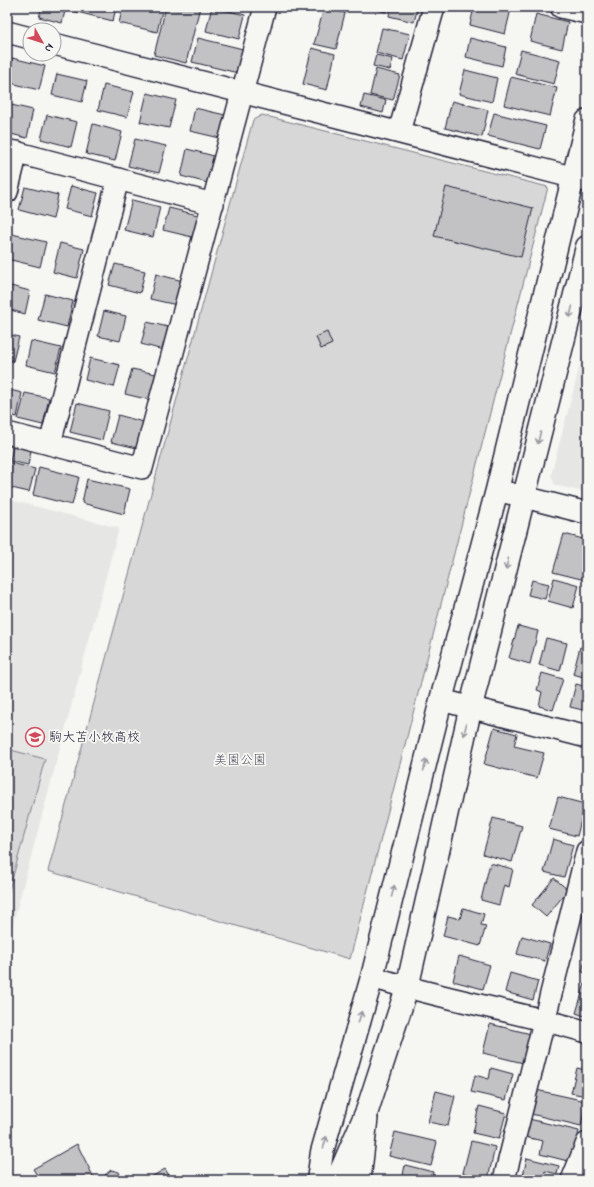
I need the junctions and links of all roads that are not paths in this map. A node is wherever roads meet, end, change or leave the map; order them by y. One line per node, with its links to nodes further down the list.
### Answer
1 (265, 7): 8 (street)
2 (434, 7): 10 (street)
3 (561, 7): 4 (street)
4 (587, 13)
5 (7, 32): 6 (street)
6 (22, 36)
7 (62, 46): 8 (street)
8 (242, 93): 10 (street); 15 (street)
9 (587, 121): 13 (street)
10 (399, 132): 13 (street)
11 (12, 151): 12 (street); 14 (street)
12 (118, 179): 15 (street); 18 (street)
13 (580, 179): 19 (street)
14 (7, 192)
15 (213, 204): 18 (street)
16 (587, 246): 20 (street, one-way to 20)
17 (7, 433): 18 (street)
18 (50, 444)
19 (497, 490): 20 (street); 22 (street)
20 (525, 496): 21 (street); 23 (street, one-way to 23)
21 (587, 513)
22 (441, 700): 23 (street); 26 (street, one-way to 22)
23 (471, 706): 24 (street); 27 (street, one-way to 27)
24 (587, 737)
25 (587, 851): 28 (street)
26 (372, 977): 27 (street); 32 (street, one-way to 26)
27 (407, 988): 28 (street); 30 (street)
28 (544, 1019): 29 (street); 35 (street)
29 (587, 1032)
30 (367, 1111): 33 (street); 34 (street)
31 (587, 1143): 36 (street)
32 (318, 1180)
33 (336, 1180)
34 (360, 1180)
35 (504, 1180)
36 (572, 1180)

